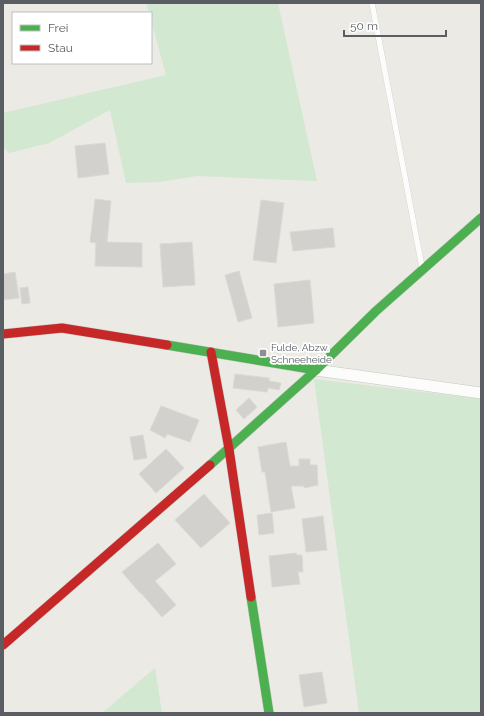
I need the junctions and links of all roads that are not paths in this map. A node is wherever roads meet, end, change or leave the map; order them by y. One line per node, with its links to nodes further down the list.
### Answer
1 (372, 3): 3 (lane)
2 (481, 218): 3 (street)
3 (423, 269): 6 (street)
4 (3, 334): 5 (street)
5 (211, 352): 6 (street); 8 (street)
6 (316, 370): 7 (street); 8 (street)
7 (481, 393)
8 (229, 449): 9 (street); 10 (street)
9 (3, 645)
10 (269, 713)

